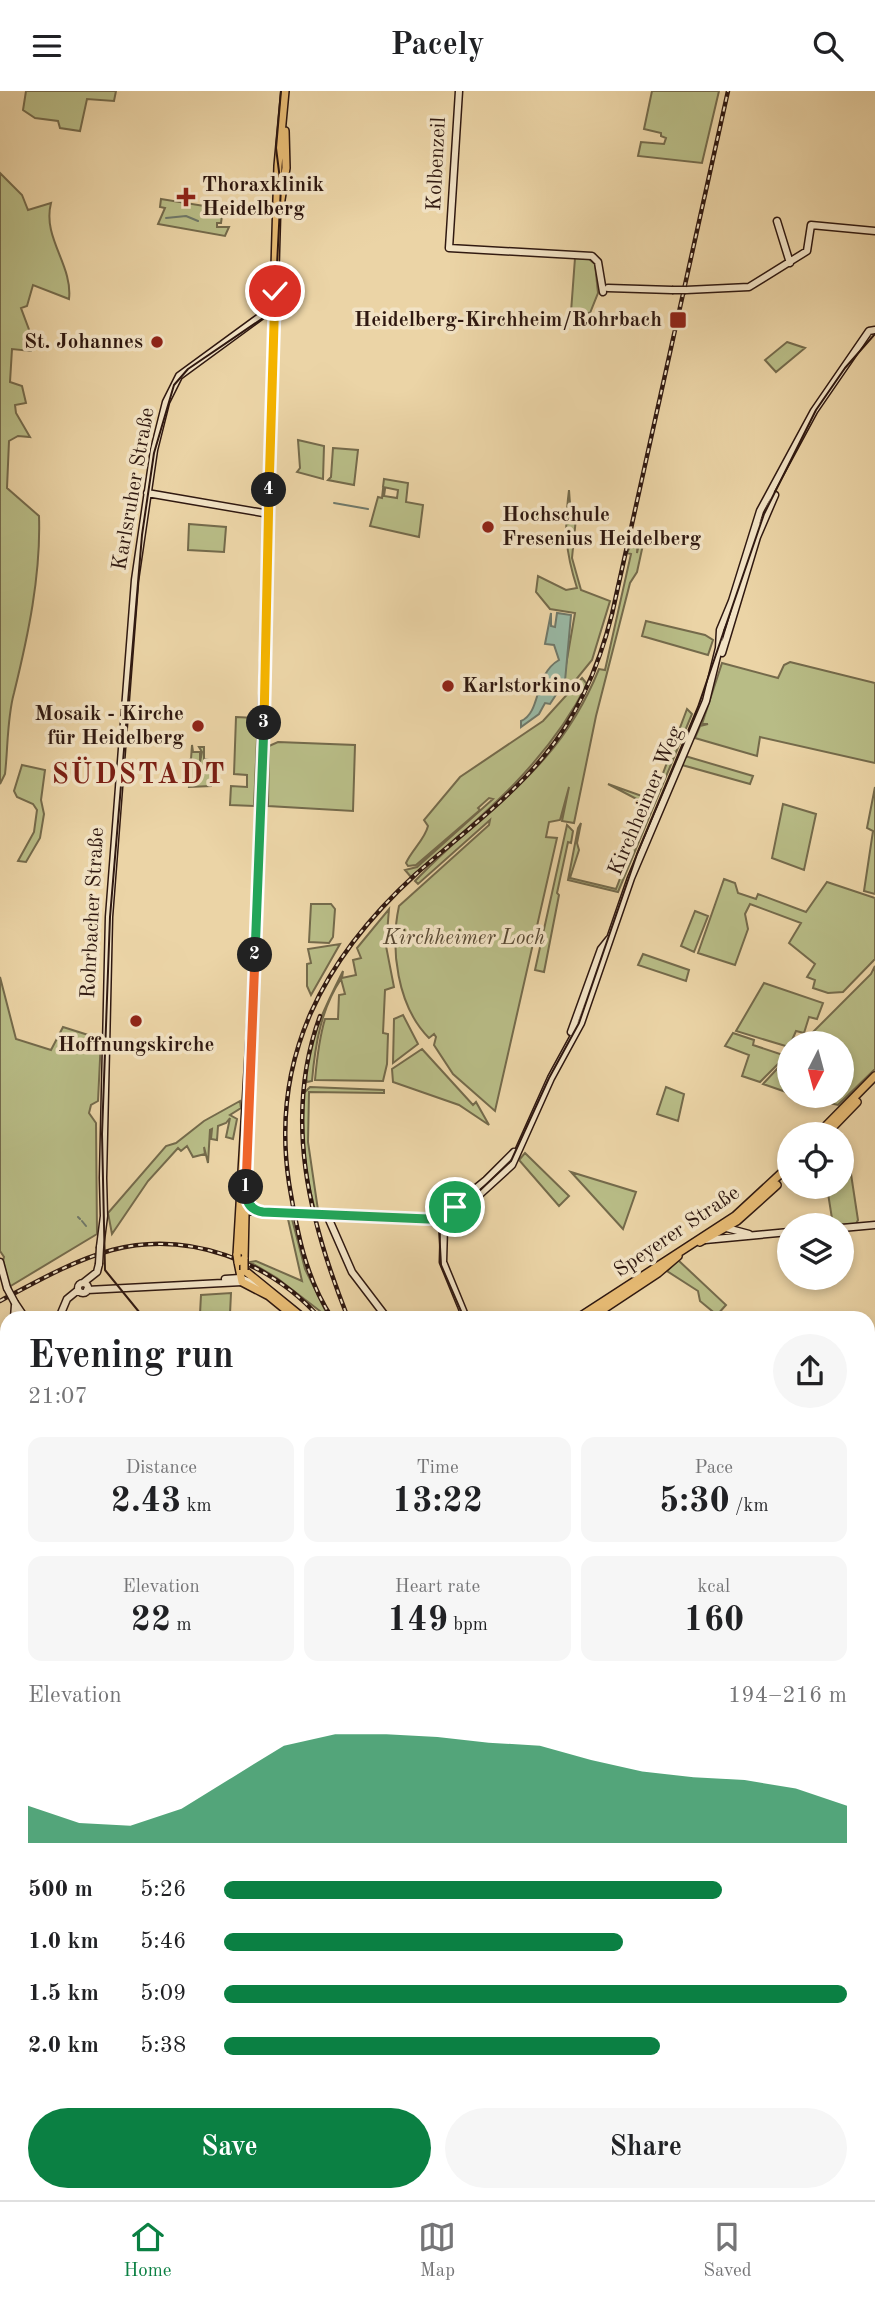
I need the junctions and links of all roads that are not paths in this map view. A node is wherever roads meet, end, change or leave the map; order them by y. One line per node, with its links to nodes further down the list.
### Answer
1 (285, 91): 3 (main road)
2 (459, 91): 9 (street, Kolbenzeil)
3 (284, 127): 4 (main road); 5 (main road)
4 (280, 150): 5 (main road); 6 (main road)
5 (286, 165): 6 (main road)
6 (278, 217): 12 (main road)
7 (778, 221): 11 (street)
8 (875, 232): 11 (street)
9 (450, 238): 10 (street, Kolbenzeil); 10 (street, Kolbenzeil)
10 (460, 248): 11 (street, bridge)
11 (790, 263)
12 (274, 304): 15 (street, Karlsruher Straße); 16 (main road)
13 (875, 330): 17 (street)
14 (806, 433): 17 (street)
15 (147, 493): 16 (street); 18 (street, Karlsruher Straße)
16 (269, 514): 26 (main road)
17 (722, 638): 23 (street, Kirchheimer Weg)
18 (129, 650): 42 (street, Rohrbacher Straße, bridge)
19 (875, 1076): 21 (main road)
20 (875, 1082): 22 (main road)
21 (830, 1122)
22 (837, 1122)
23 (512, 1159): 29 (street); 34 (street)
24 (777, 1177): 32 (main road, Speyerer Straße)
25 (777, 1183): 32 (main road, Speyerer Straße)
26 (242, 1201): 27 (main road); 28 (street)
27 (241, 1212): 28 (street); 40 (main road)
28 (260, 1212): 30 (street, bridge)
29 (446, 1215): 31 (street); 34 (street)
30 (327, 1216): 31 (street); 49 (street)
31 (438, 1219): 34 (street)
32 (730, 1224): 37 (street); 38 (main road, Speyerer Straße); 51 (main road, Speyerer Straße)
33 (875, 1224): 35 (street)
34 (446, 1225): 50 (street)
35 (854, 1227)
36 (777, 1233): 37 (street)
37 (755, 1235): 38 (street)
38 (703, 1240): 52 (main road, Speyerer Straße)
39 (0, 1262): 43 (street, bridge)
40 (241, 1269): 41 (street); 41 (street); 47 (main road); 48 (main road)
41 (213, 1283): 42 (street)
42 (84, 1287): 46 (street, Rohrbacher Straße)
43 (15, 1303): 44 (street); 45 (street)
44 (14, 1311)
45 (20, 1311)
46 (62, 1311)
47 (287, 1311)
48 (295, 1311)
49 (382, 1311)
50 (463, 1311)
51 (589, 1311)
52 (600, 1311)

